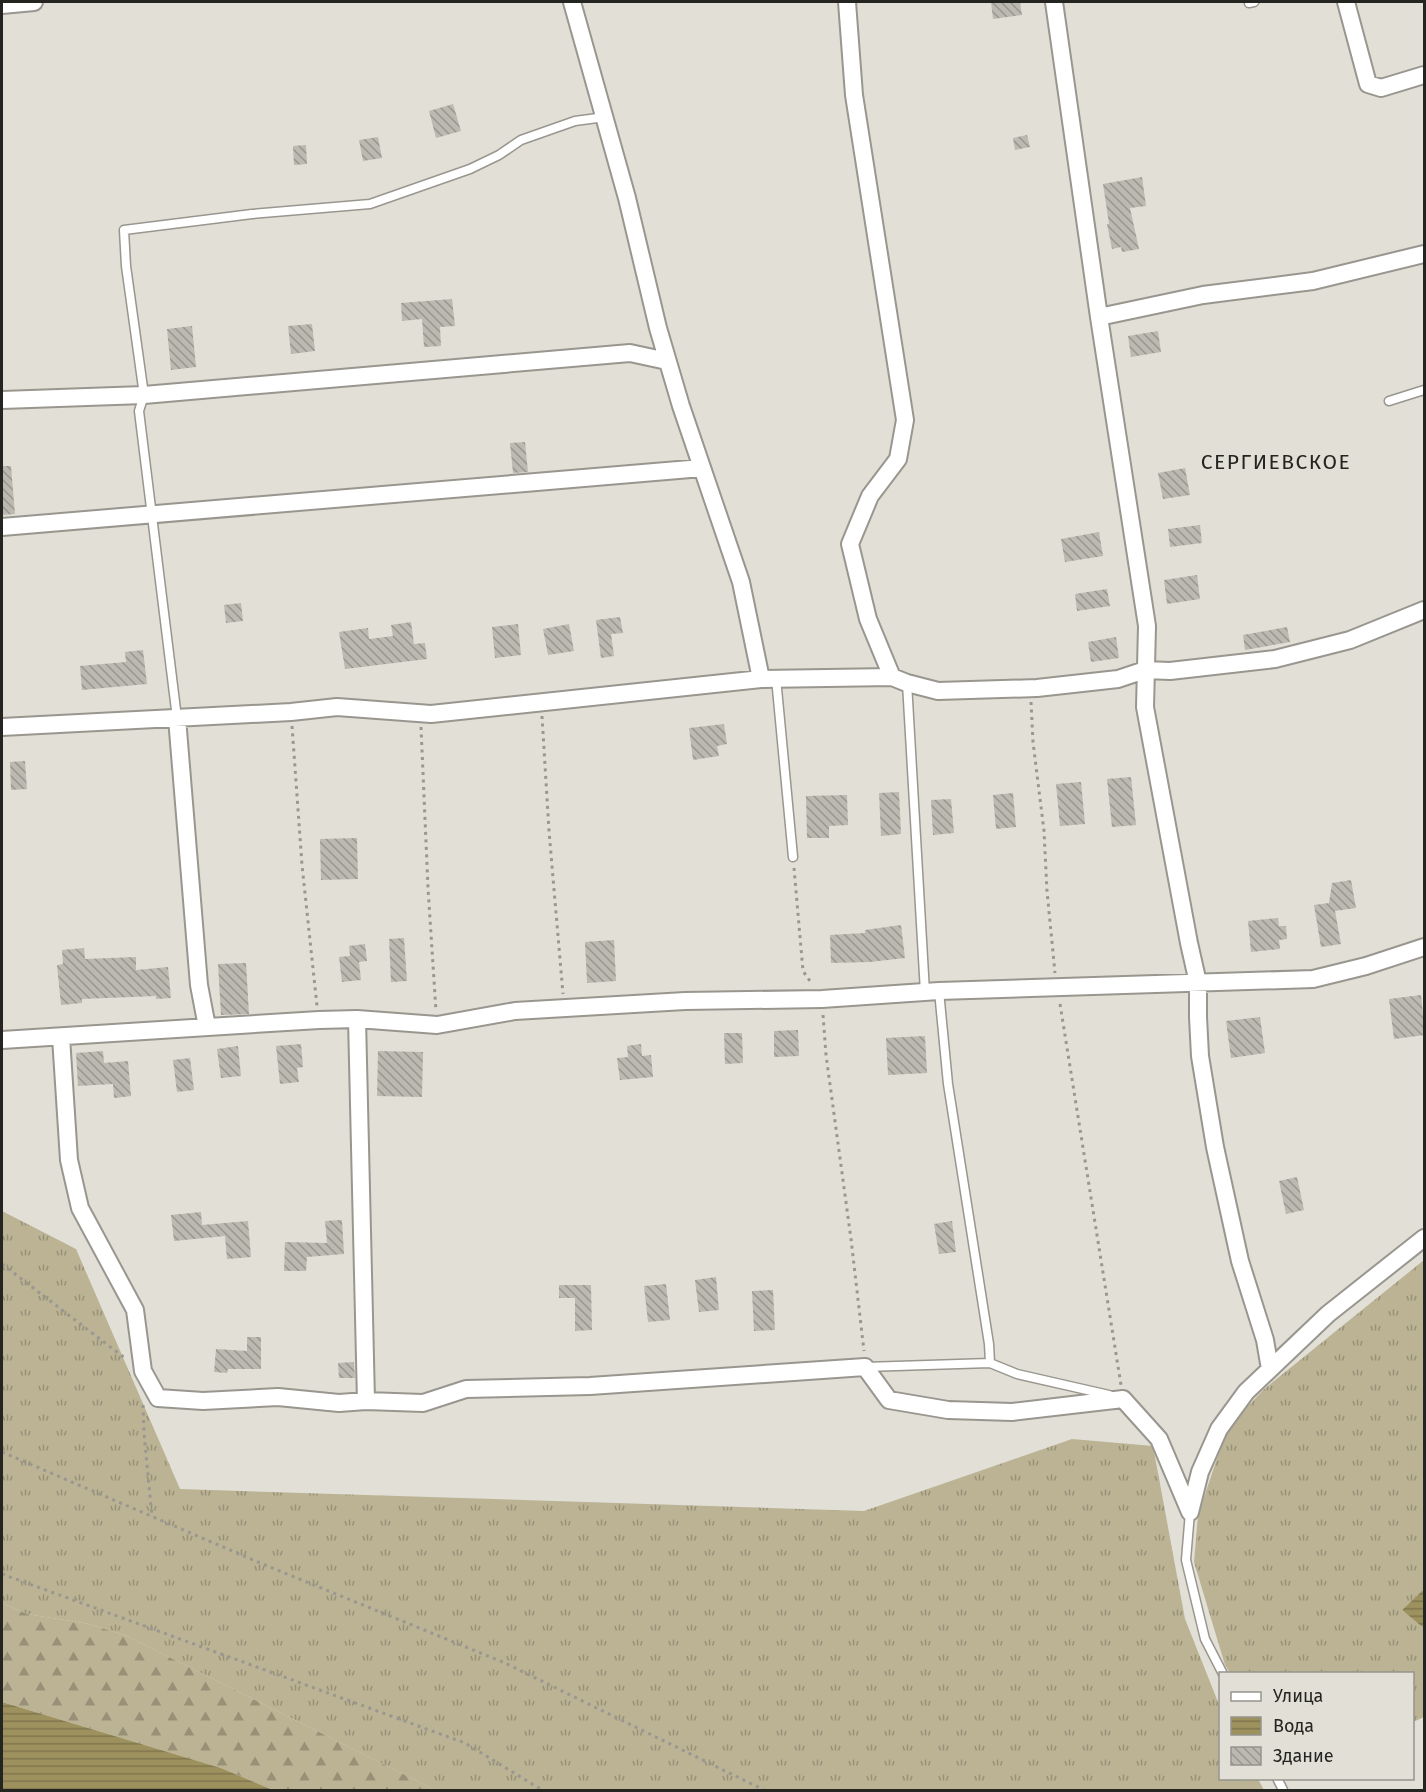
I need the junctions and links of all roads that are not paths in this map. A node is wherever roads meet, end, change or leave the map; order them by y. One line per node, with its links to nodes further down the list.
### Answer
1 (34, 2): 6 (street)
2 (572, 2): 8 (street)
3 (846, 2): 22 (street)
4 (1054, 2): 10 (street)
5 (1346, 2): 7 (street)
6 (2, 6)
7 (1425, 75)
8 (605, 117): 11 (street); 13 (lane)
9 (1425, 254): 10 (street)
10 (1099, 317): 20 (street)
11 (668, 361): 13 (street); 16 (street)
12 (1425, 390): 15 (lane)
13 (144, 395): 14 (street); 17 (lane)
14 (2, 400)
15 (1389, 401)
16 (702, 468): 17 (street); 21 (street)
17 (151, 514): 18 (street); 23 (lane)
18 (2, 527)
19 (1425, 610): 20 (street)
20 (1145, 669): 22 (street); 27 (street)
21 (768, 678): 22 (street); 23 (street); 25 (lane)
22 (899, 680): 28 (lane)
23 (177, 718): 24 (street); 30 (street)
24 (2, 727)
25 (793, 856)
26 (1425, 947): 27 (street)
27 (1198, 984): 28 (street); 36 (street)
28 (932, 992): 29 (street); 34 (lane)
29 (357, 1019): 30 (street); 38 (street)
30 (207, 1027): 31 (street)
31 (61, 1037): 32 (street); 38 (street)
32 (2, 1040)
33 (1425, 1238): 36 (street)
34 (990, 1364): 35 (lane); 37 (lane)
35 (865, 1367): 37 (street); 38 (street)
36 (1270, 1369): 39 (street)
37 (1123, 1399): 39 (street)
38 (366, 1401)
39 (1190, 1512): 40 (lane)
40 (1222, 1672)

